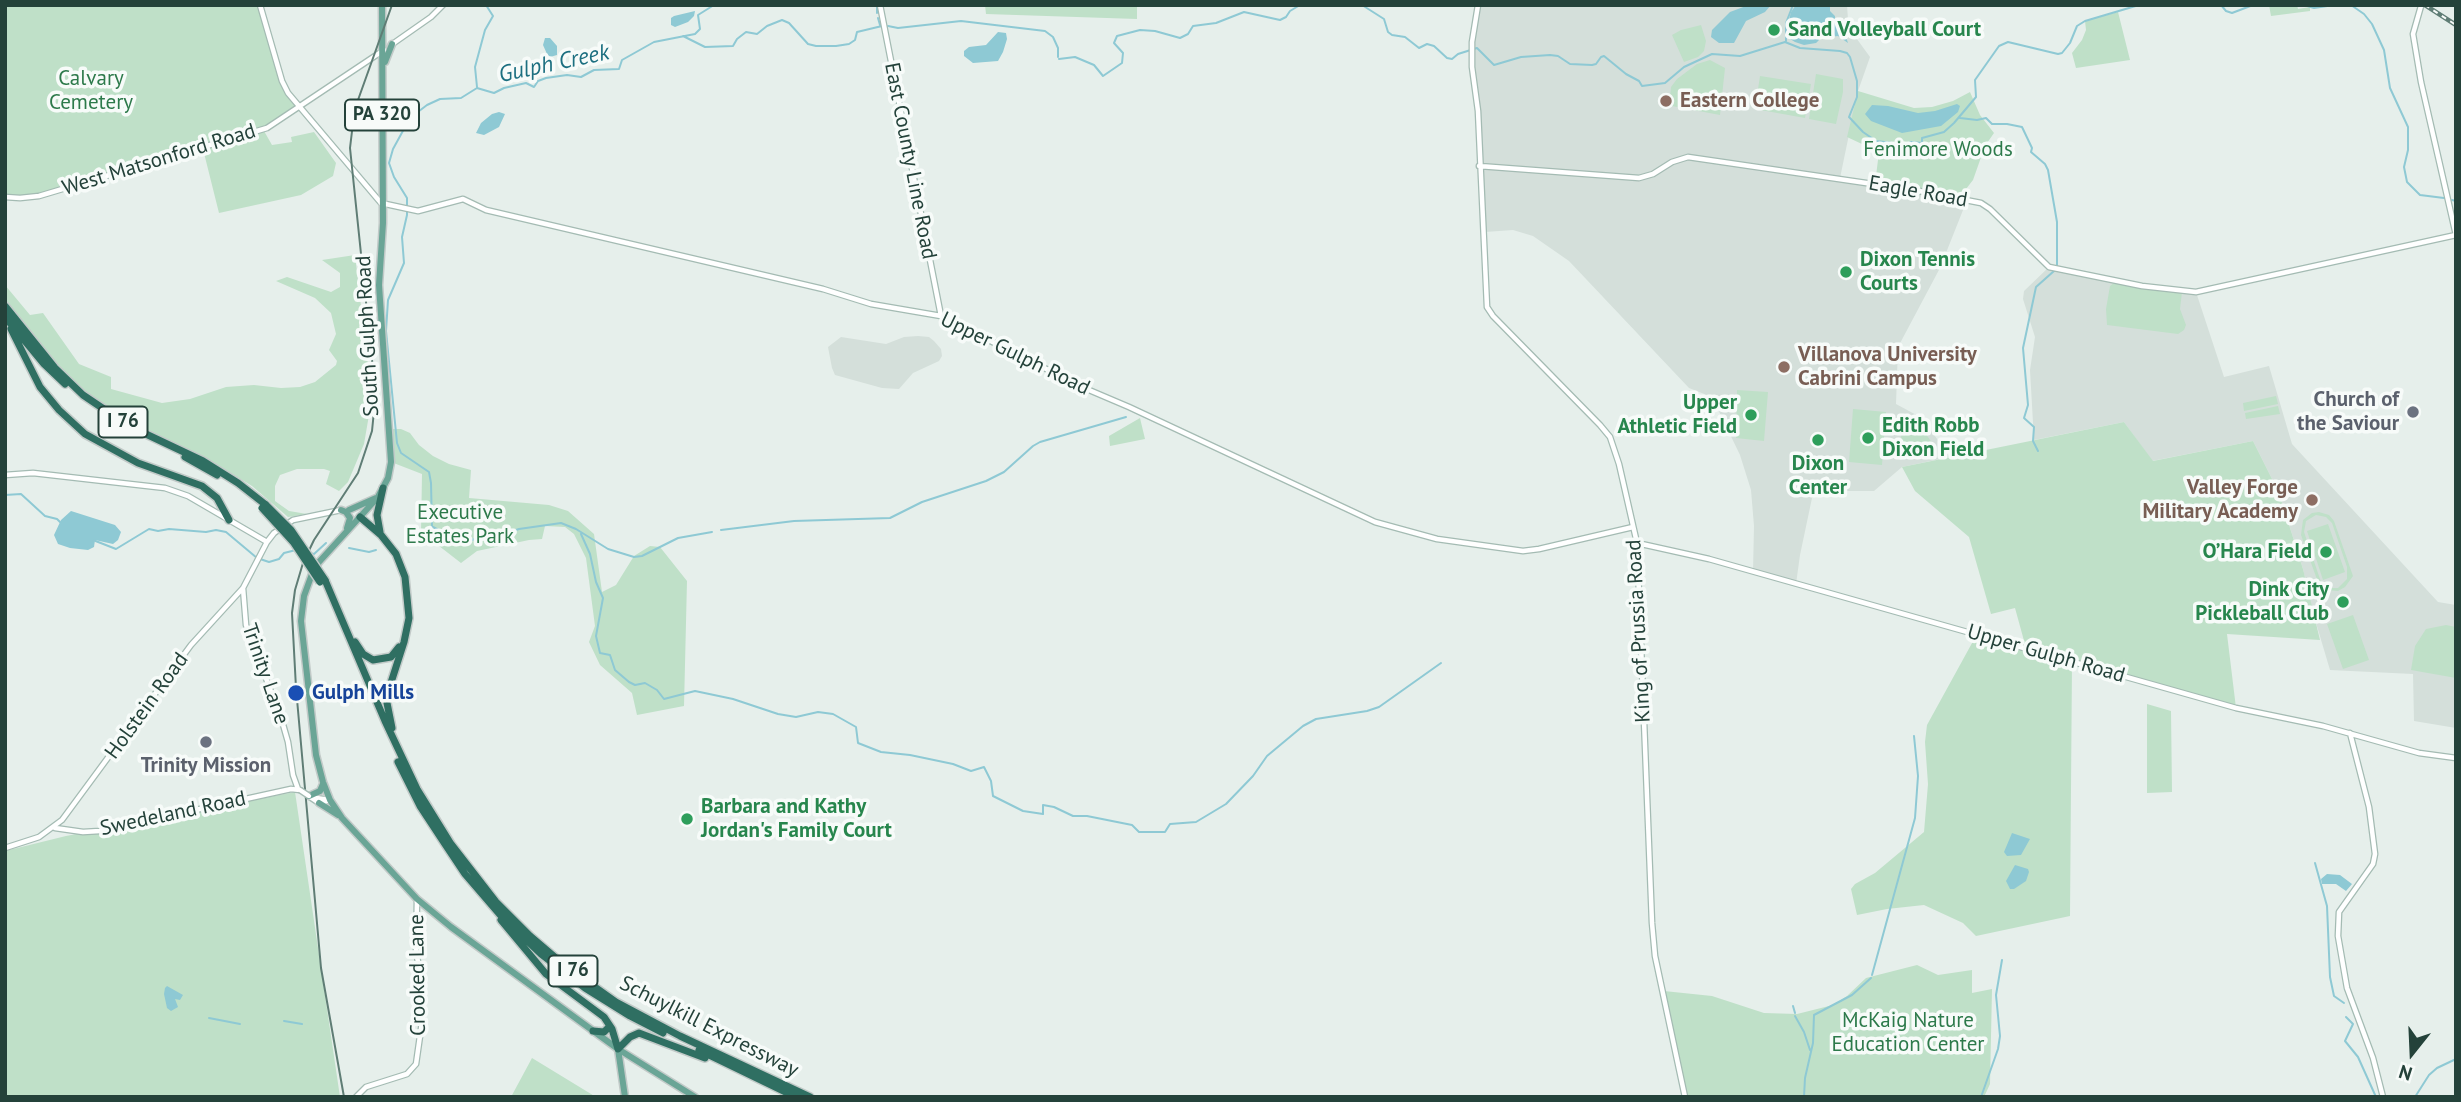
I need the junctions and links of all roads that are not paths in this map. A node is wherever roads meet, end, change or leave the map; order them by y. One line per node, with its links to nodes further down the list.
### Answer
1 (260, 5): 10 (street)
2 (382, 5): 8 (main road, PA 320)
3 (443, 5): 7 (street, West Matsonford Road)
4 (880, 5): 16 (street, East County Line Road)
5 (1478, 5): 11 (street, King of Prussia Road)
6 (2421, 6): 14 (street)
7 (392, 44): 8 (street, West Matsonford Road); 9 (main road)
8 (382, 51): 9 (main road, South Gulph Road / PA 320); 10 (street, West Matsonford Road)
9 (382, 70): 13 (main road, South Gulph Road / PA 320)
10 (299, 107): 12 (street, West Matsonford Road); 13 (street)
11 (1479, 166): 14 (street, Eagle Road); 27 (street, King of Prussia Road)
12 (5, 197)
13 (381, 202): 16 (street, Upper Gulph Road); 19 (main road, South Gulph Road / PA 320)
14 (2456, 235)
15 (5, 306): 22 (highway, Schuylkill Expressway / I 76)
16 (941, 316): 27 (street, Upper Gulph Road)
17 (6, 318): 21 (highway); 22 (highway, Schuylkill Expressway / I 76)
18 (5, 475): 24 (street)
19 (383, 488): 20 (main road, South Gulph Road / PA 320); 29 (highway)
20 (378, 497): 23 (main road); 25 (main road, South Gulph Road / PA 320)
21 (221, 503): 24 (highway); 26 (highway)
22 (264, 507): 32 (highway, Schuylkill Expressway / I 76, bridge)
23 (345, 510): 25 (street); 28 (main road); 30 (street)
24 (217, 513): 26 (street)
25 (360, 517): 28 (main road, South Gulph Road); 29 (highway); 34 (highway)
26 (229, 520): 30 (street)
27 (1633, 527): 31 (street, King of Prussia Road)
28 (345, 532): 41 (main road, South Gulph Road)
29 (381, 535): 39 (highway)
30 (267, 542): 33 (street)
31 (1637, 543): 35 (street, Upper Gulph Road); 61 (street, King of Prussia Road)
32 (322, 581): 34 (highway, Schuylkill Expressway / I 76); 51 (highway, Schuylkill Expressway / I 76)
33 (243, 589): 40 (street, Trinity Lane); 48 (street, Holstein Road)
34 (338, 609): 39 (highway, Schuylkill Expressway / I 76)
35 (2350, 733): 36 (street, Upper Gulph Road); 37 (street)
36 (2364, 737): 37 (street); 38 (street, Upper Gulph Road)
37 (2354, 750): 62 (street)
38 (2456, 758)
39 (405, 765): 60 (highway, Schuylkill Expressway / I 76)
40 (293, 775): 42 (street); 43 (street, Trinity Lane)
41 (323, 782): 44 (main road); 45 (main road, South Gulph Road)
42 (286, 790): 43 (street, Swedeland Road); 48 (street, Swedeland Road)
43 (299, 790): 44 (street, bridge)
44 (310, 797): 45 (street); 46 (street)
45 (330, 800): 46 (street); 47 (main road)
46 (319, 803): 47 (main road)
47 (342, 818): 50 (main road)
48 (54, 828): 49 (street)
49 (5, 848)
50 (417, 899): 53 (main road); 56 (street, Crooked Lane)
51 (491, 905): 52 (highway); 55 (highway, Schuylkill Expressway / I 76)
52 (610, 1026): 53 (highway); 54 (highway)
53 (593, 1031): 54 (main road)
54 (618, 1049): 55 (highway); 57 (main road); 58 (main road)
55 (776, 1087): 59 (highway, Schuylkill Expressway / I 76)
56 (356, 1097)
57 (625, 1097)
58 (695, 1097)
59 (796, 1097)
60 (810, 1097)
61 (1685, 1097)
62 (2383, 1097)

